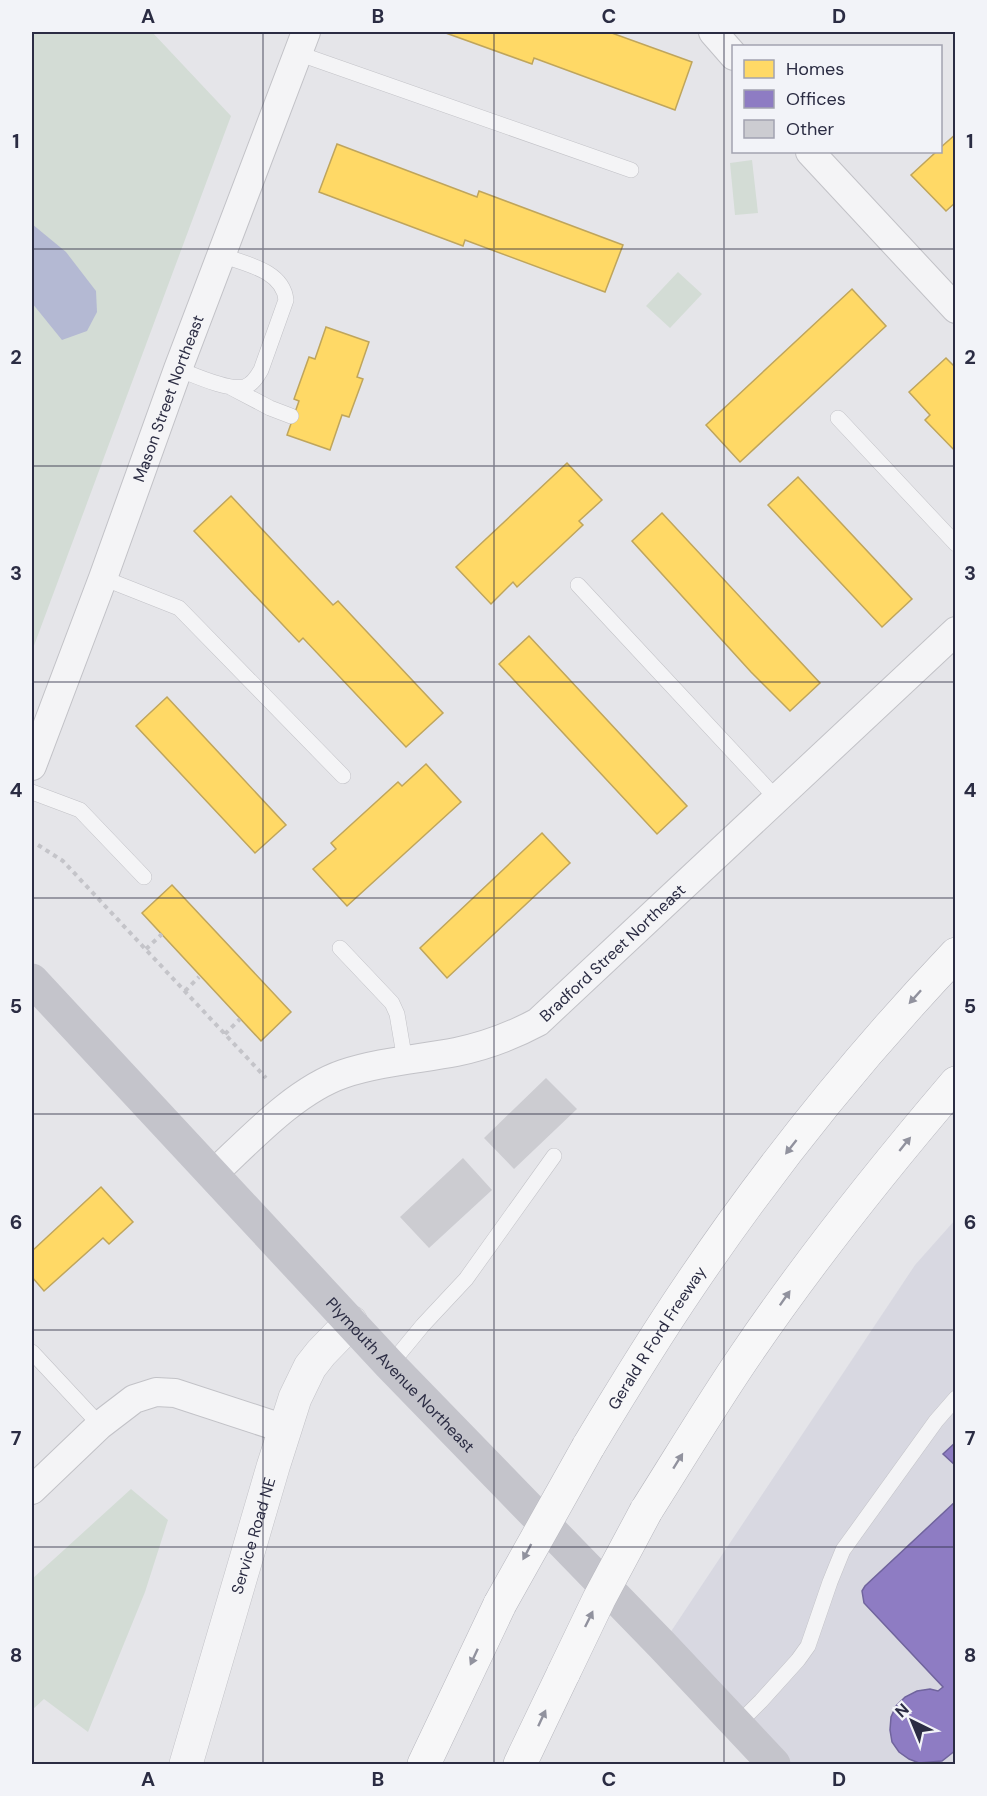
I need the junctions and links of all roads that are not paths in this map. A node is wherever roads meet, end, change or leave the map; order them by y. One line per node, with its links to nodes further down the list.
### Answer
1 (713, 32): 3 (street)
2 (301, 43): 5 (lane); 6 (street, Mason Street Northeast)
3 (732, 54)
4 (811, 153): 7 (street)
5 (631, 170)
6 (221, 255): 8 (street, Mason Street Northeast); 9 (lane)
7 (956, 309)
8 (178, 369): 9 (lane); 13 (street, Mason Street Northeast)
9 (232, 387): 10 (lane)
10 (291, 416)
11 (838, 418): 12 (lane)
12 (956, 544)
13 (103, 578): 16 (street, Mason Street Northeast); 17 (lane)
14 (578, 585): 19 (lane)
15 (956, 631): 19 (street, Bradford Street Northeast)
16 (32, 766)
17 (343, 776)
18 (32, 792): 20 (lane)
19 (777, 799): 24 (street, Bradford Street Northeast)
20 (144, 877)
21 (340, 948): 24 (lane)
22 (956, 954): 37 (highway, Gerald R Ford Freeway, one-way to 37, bridge)
23 (32, 980): 27 (main road, Plymouth Avenue Northeast)
24 (405, 1061): 27 (street, Bradford Street Northeast)
25 (956, 1083): 38 (highway, one-way to 25, bridge)
26 (554, 1156): 30 (lane)
27 (212, 1174): 28 (main road, Plymouth Avenue Northeast)
28 (351, 1322): 30 (main road, Plymouth Avenue Northeast); 33 (street, Service Road NE)
29 (32, 1352): 32 (lane)
30 (390, 1365): 35 (main road, Plymouth Avenue Northeast)
31 (956, 1398): 35 (lane)
32 (100, 1425): 33 (street); 34 (street)
33 (285, 1429): 36 (street, Service Road NE)
34 (32, 1490)
35 (737, 1725): 39 (main road, Plymouth Avenue Northeast)
36 (186, 1764)
37 (424, 1764)
38 (520, 1764)
39 (774, 1764)

